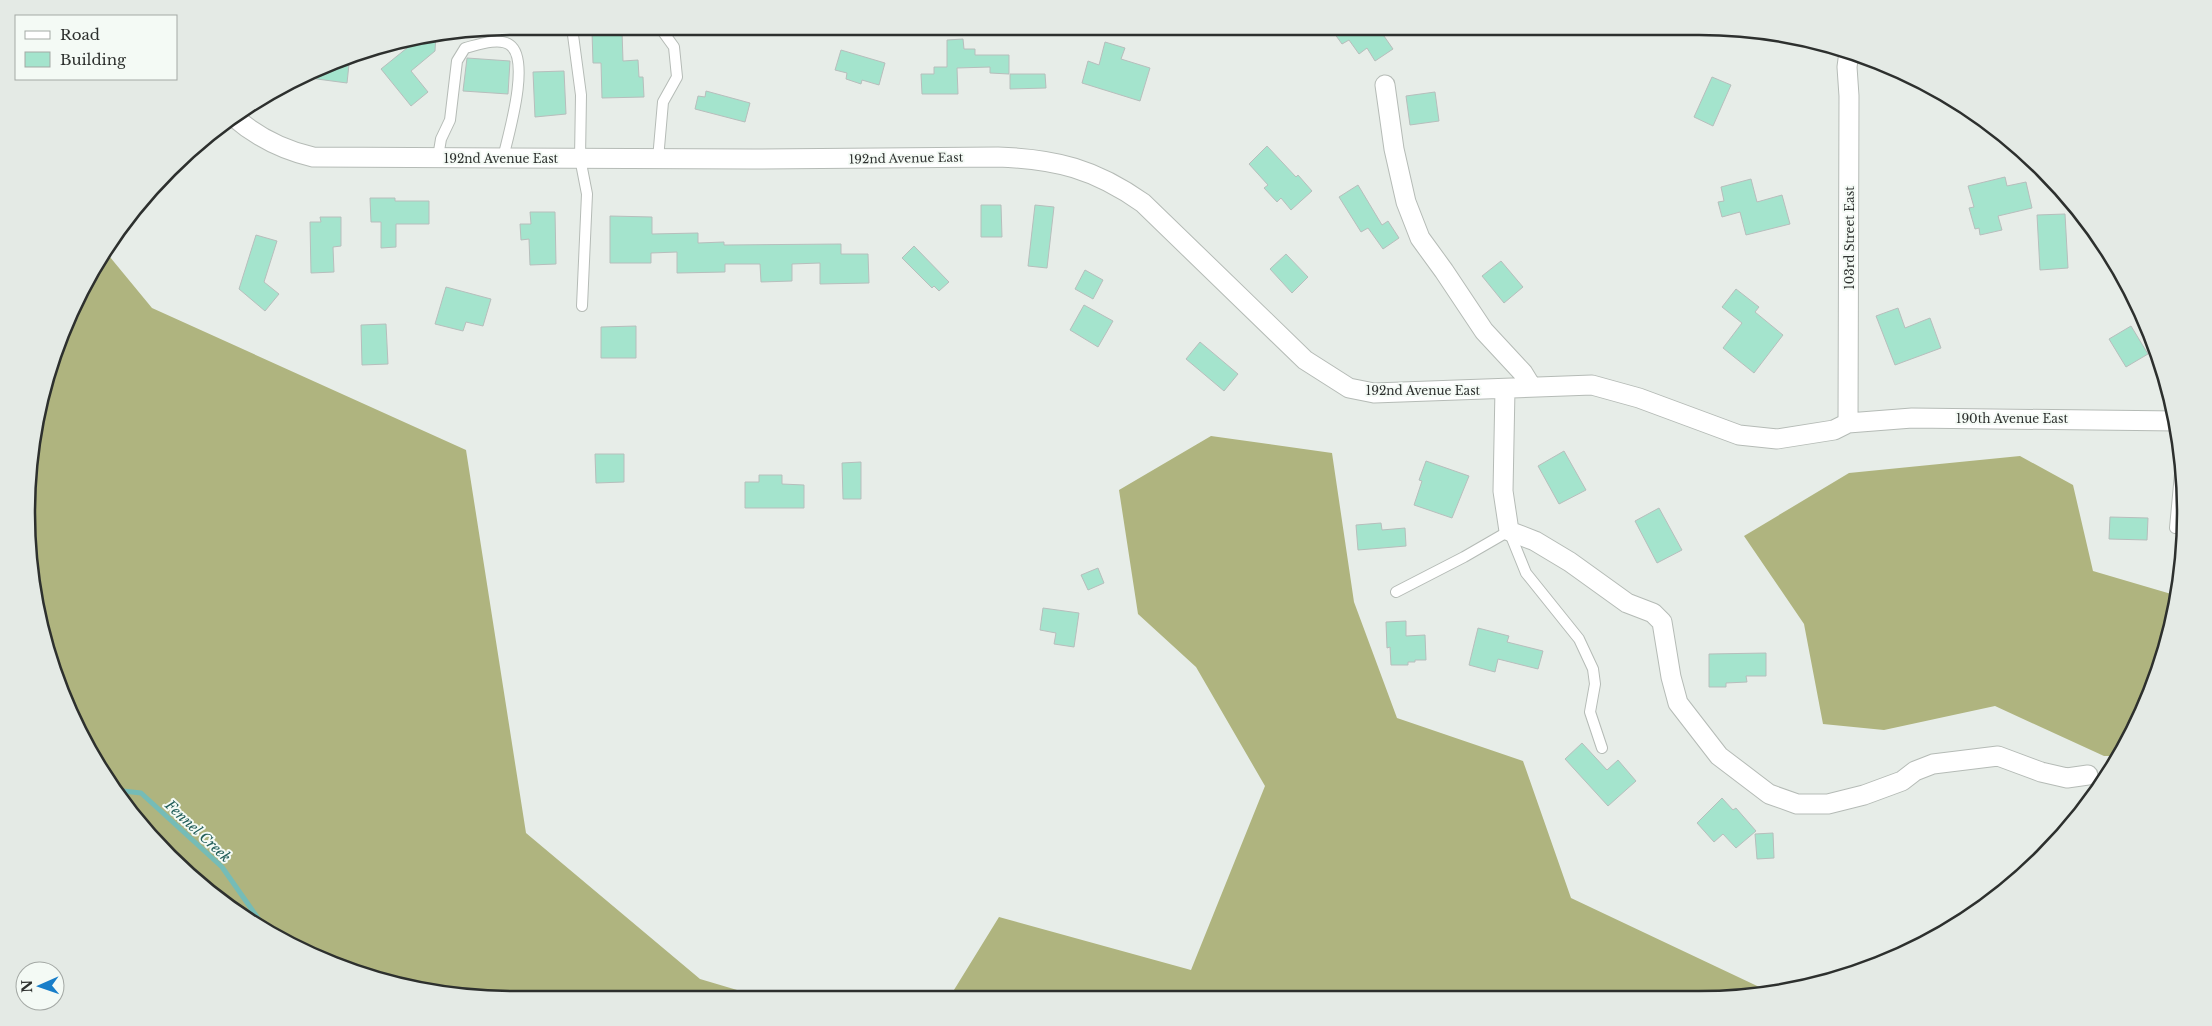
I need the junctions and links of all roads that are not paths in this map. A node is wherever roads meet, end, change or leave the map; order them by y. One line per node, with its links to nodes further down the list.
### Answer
1 (573, 35): 8 (lane)
2 (665, 35): 9 (lane)
3 (1848, 59): 14 (street, 103rd Street East)
4 (1385, 85): 11 (street)
5 (239, 121): 6 (street, 192nd Avenue East)
6 (438, 158): 7 (street, 192nd Avenue East); 7 (lane)
7 (503, 158): 8 (street, 192nd Avenue East)
8 (580, 158): 9 (street, 192nd Avenue East); 10 (lane)
9 (658, 159): 12 (street, 192nd Avenue East)
10 (582, 306)
11 (1531, 386): 12 (street); 14 (street)
12 (1505, 389): 17 (street)
13 (2168, 421): 14 (street, 190th Avenue East)
14 (1848, 423)
15 (2177, 508): 16 (lane)
16 (2175, 528)
17 (1509, 531): 18 (lane); 19 (lane); 20 (street)
18 (1396, 592)
19 (1602, 748)
20 (2088, 775)

